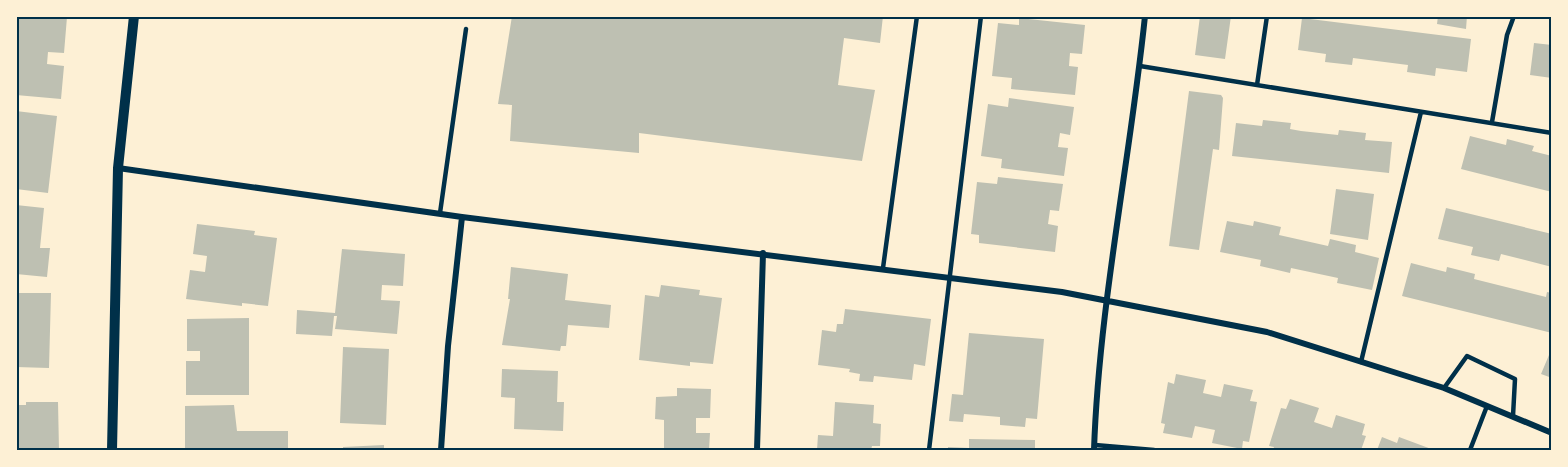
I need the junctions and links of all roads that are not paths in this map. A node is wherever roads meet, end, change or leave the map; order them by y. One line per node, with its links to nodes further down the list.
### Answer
1 (134, 16): 13 (street)
2 (917, 16): 17 (lane)
3 (981, 16): 18 (lane)
4 (1145, 16): 8 (street)
5 (1267, 16): 9 (lane)
6 (1514, 16): 11 (lane)
7 (466, 29): 14 (lane)
8 (1140, 66): 9 (lane); 19 (street)
9 (1257, 85): 10 (lane)
10 (1421, 112): 11 (lane); 20 (lane)
11 (1492, 122): 12 (lane)
12 (1551, 133)
13 (118, 168): 14 (street); 26 (street)
14 (440, 213): 15 (street)
15 (462, 217): 16 (street); 27 (street)
16 (763, 253): 17 (street); 28 (street)
17 (883, 268): 18 (street)
18 (948, 277): 19 (street); 29 (lane)
19 (1107, 301): 20 (street); 25 (street)
20 (1361, 362): 21 (street)
21 (1444, 388): 22 (street); 23 (lane)
22 (1487, 406): 23 (street); 31 (lane)
23 (1513, 416): 24 (street)
24 (1551, 433)
25 (1094, 448): 30 (lane)
26 (112, 450)
27 (441, 450)
28 (757, 450)
29 (929, 450)
30 (1154, 450)
31 (1470, 450)

